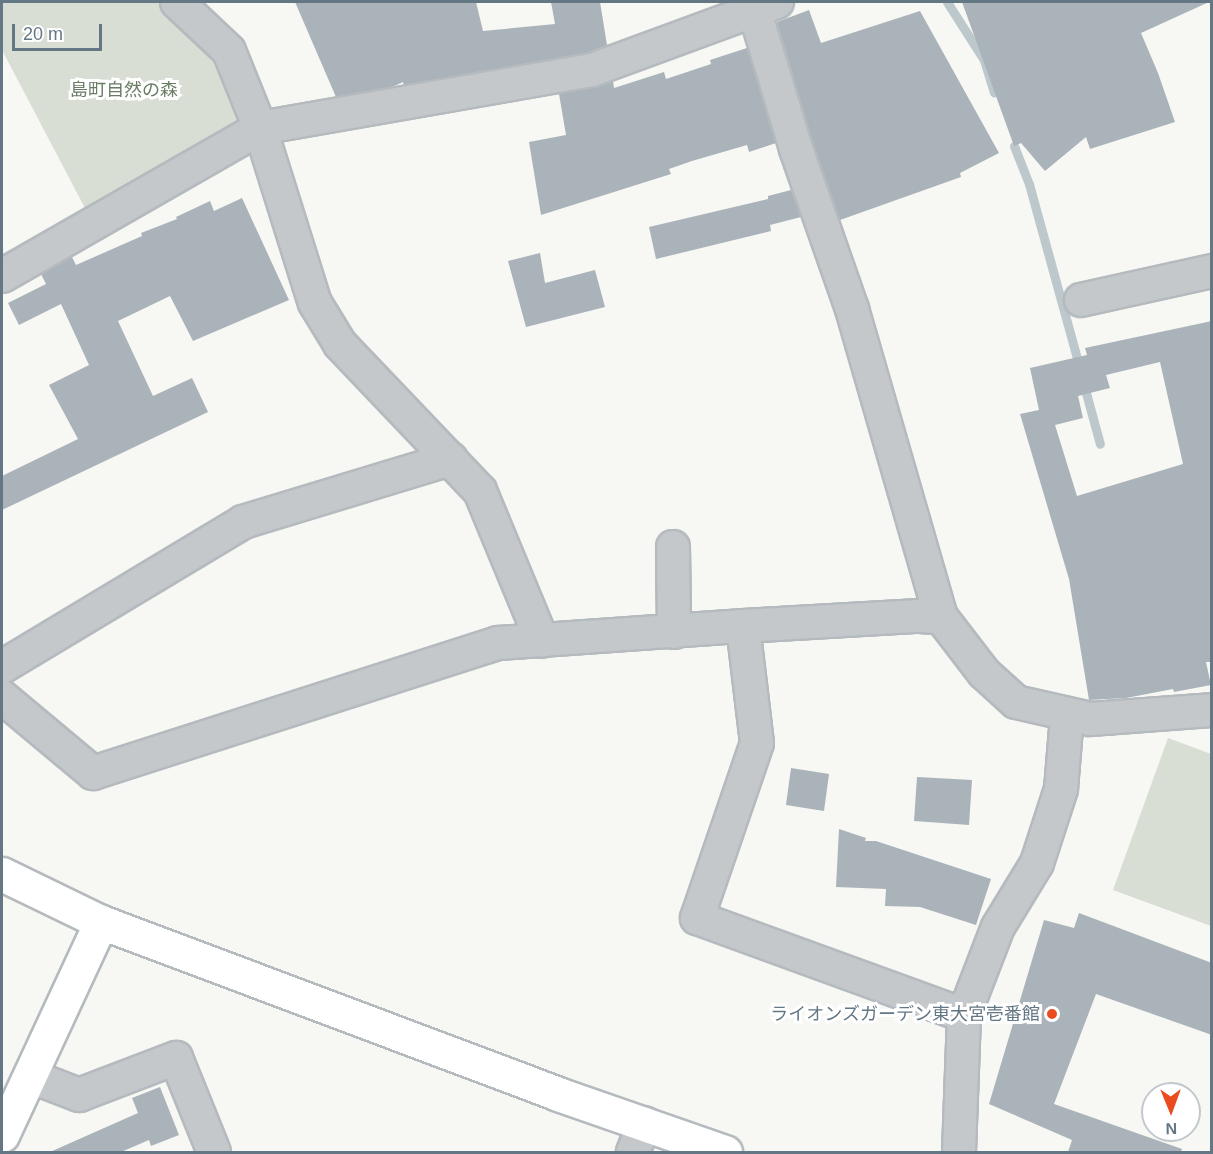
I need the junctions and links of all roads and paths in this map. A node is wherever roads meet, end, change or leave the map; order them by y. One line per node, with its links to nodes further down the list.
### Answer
1 (177, 2): 3 (street)
2 (761, 4): 3 (street); 9 (street)
3 (260, 128): 5 (street); 7 (street)
4 (1212, 271): 6 (street)
5 (2, 276)
6 (1082, 300)
7 (451, 459): 12 (street); 13 (street)
8 (672, 547): 11 (street)
9 (941, 617): 10 (street); 16 (street)
10 (743, 626): 11 (street); 19 (street)
11 (674, 632): 12 (street)
12 (542, 641): 14 (street)
13 (2, 667)
14 (2, 697)
15 (1212, 710): 16 (street)
16 (1067, 716): 19 (street)
17 (2, 874): 18 (street)
18 (101, 922): 20 (street); 22 (street)
19 (964, 1016): 25 (street)
20 (30, 1076): 21 (street); 23 (street)
21 (2, 1135)
22 (639, 1138): 24 (street)
23 (214, 1152)
24 (725, 1152)
25 (959, 1152)

